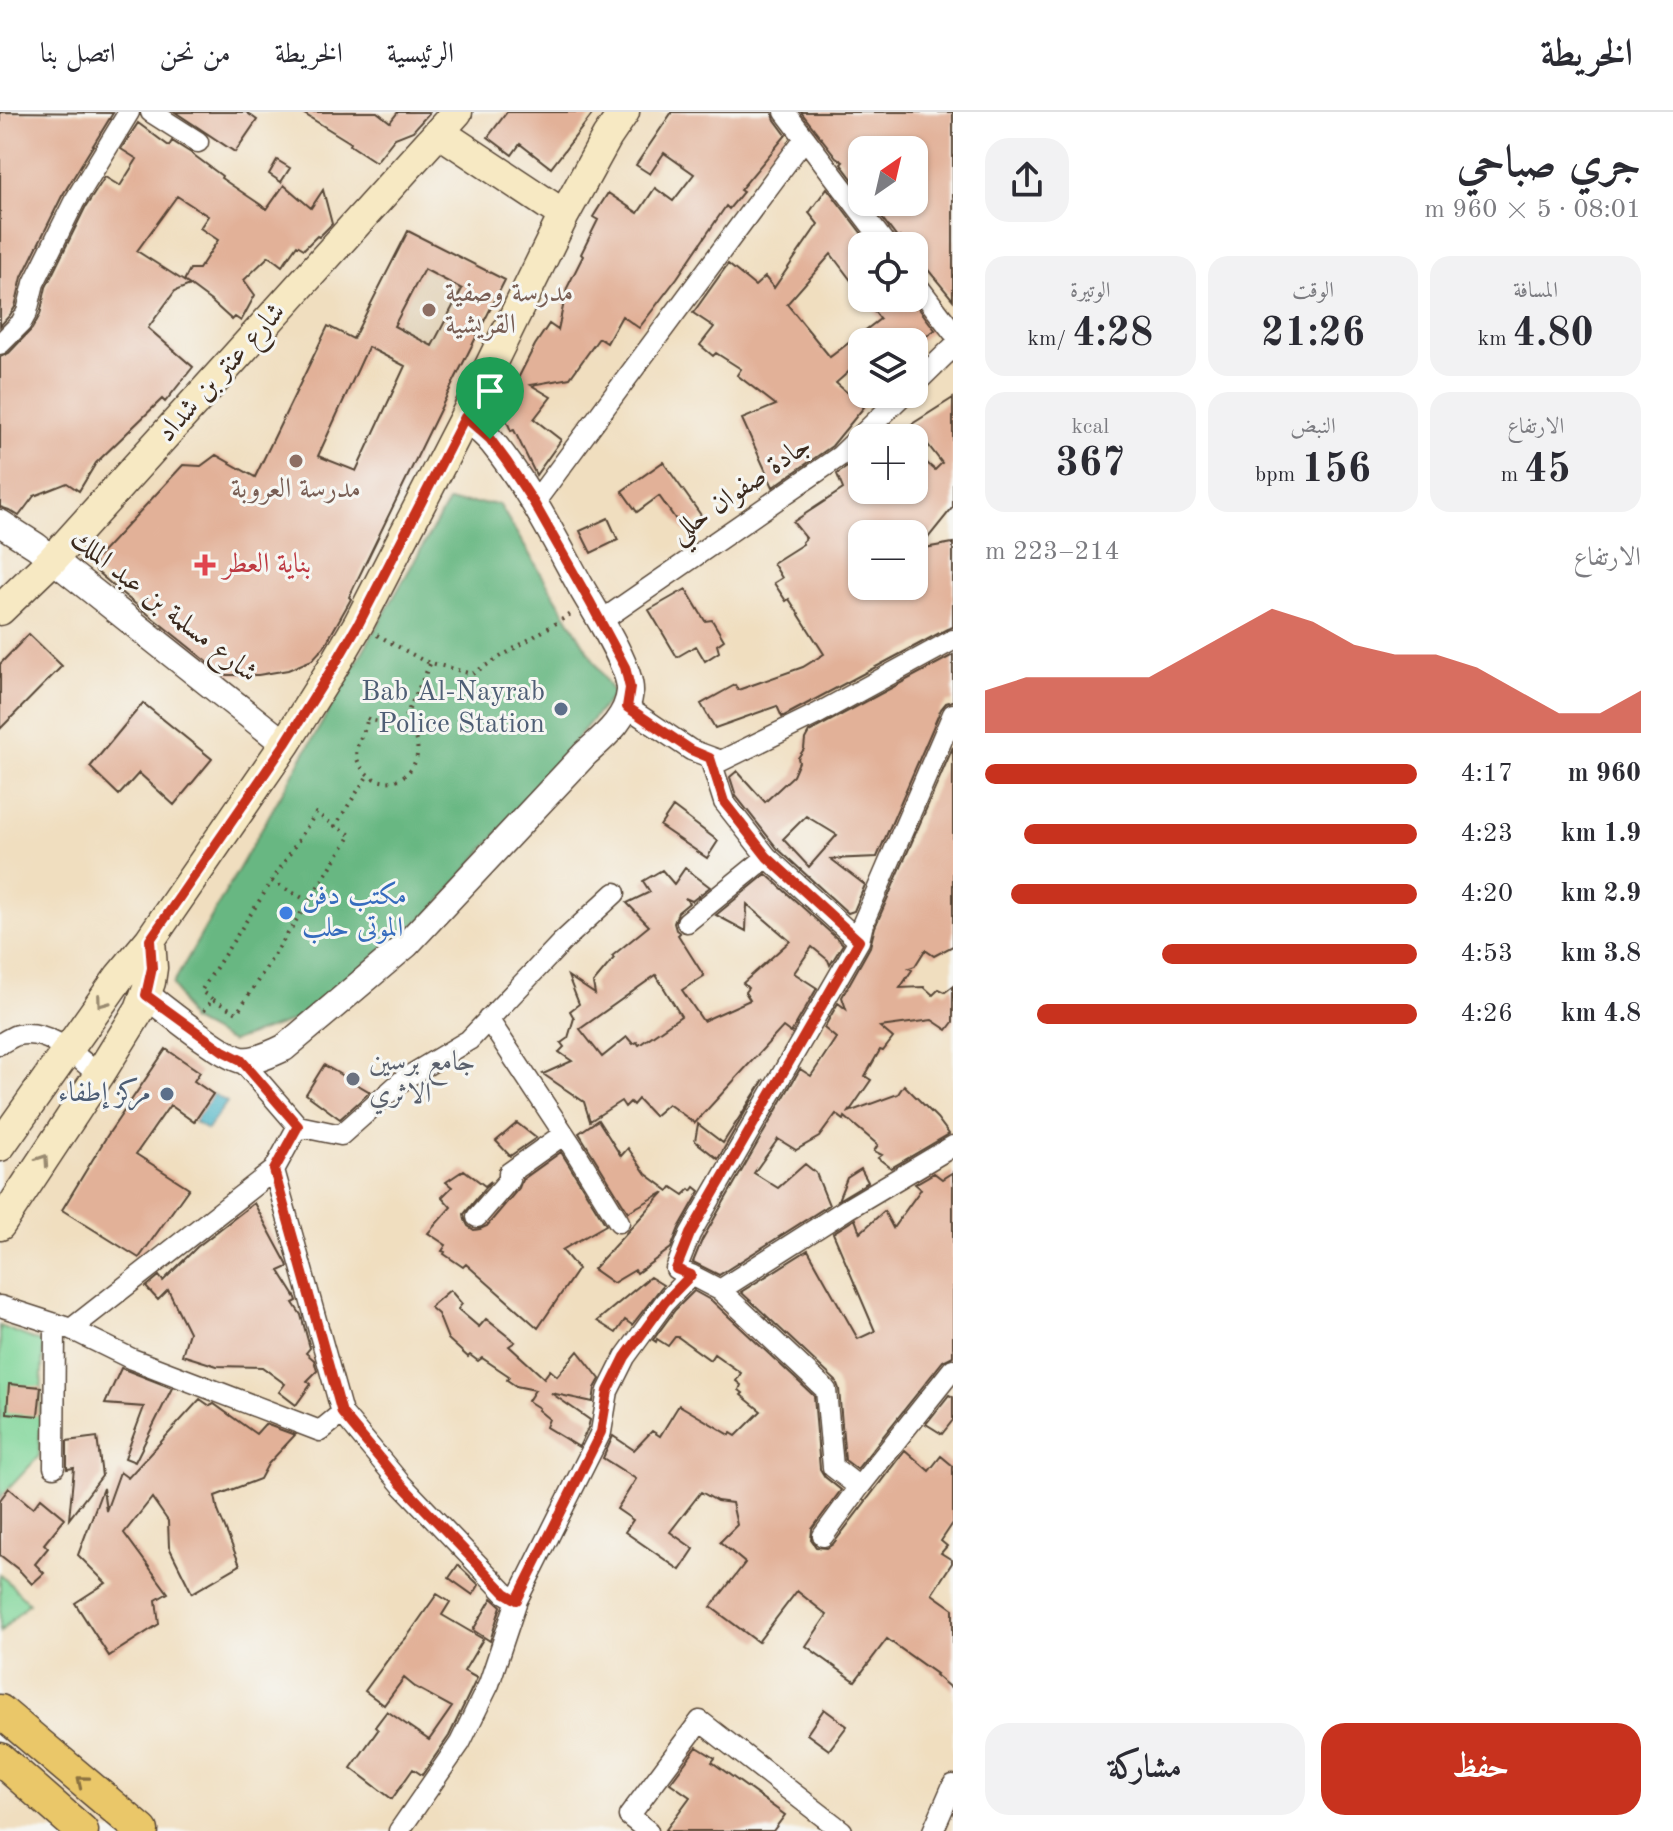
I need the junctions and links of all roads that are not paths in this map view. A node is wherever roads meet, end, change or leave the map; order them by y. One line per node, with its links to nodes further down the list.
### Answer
1 (129, 112): 12 (street)
2 (151, 112): 7 (street)
3 (624, 112): 8 (main road)
4 (789, 114): 6 (street)
5 (448, 122): 8 (main road); 19 (main road, شارع عنتر بن شداد)
6 (805, 138): 9 (street); 17 (street)
7 (198, 142)
8 (564, 215): 16 (main road)
9 (876, 232)
10 (928, 299): 11 (street)
11 (953, 332)
12 (0, 344)
13 (953, 347): 14 (street)
14 (928, 371)
15 (890, 408): 21 (street, جادة صفوان حللي)
16 (465, 417): 17 (street); 25 (main road)
17 (534, 503): 21 (street)
18 (0, 523): 19 (street, شارع مسلمة بن عبد الملك)
19 (52, 560): 20 (main road, شارع عنتر بن شداد); 25 (street, شارع مسلمة بن عبد الملك)
20 (0, 610)
21 (595, 612): 23 (street)
22 (953, 640): 26 (street)
23 (627, 707): 26 (street); 36 (street)
24 (953, 714): 31 (street)
25 (285, 744): 30 (main road)
26 (710, 758): 27 (street)
27 (767, 857): 29 (street); 31 (street)
28 (615, 893): 33 (street)
29 (687, 922)
30 (150, 940): 32 (main road); 35 (main road, one-way to 35)
31 (859, 941): 46 (street)
32 (146, 995): 36 (street); 37 (main road)
33 (488, 1019): 38 (street); 39 (street)
34 (0, 1044): 35 (street)
35 (68, 1049): 37 (street); 40 (main road)
36 (241, 1060): 38 (street)
37 (99, 1075): 45 (main road, one-way to 37)
38 (298, 1126): 42 (street)
39 (564, 1134): 43 (street); 44 (street)
40 (0, 1146)
41 (953, 1146): 47 (street)
42 (274, 1170): 49 (street); 51 (street)
43 (477, 1217)
44 (619, 1222)
45 (0, 1225)
46 (691, 1275): 47 (street); 55 (street)
47 (720, 1290): 53 (street)
48 (0, 1306): 49 (street)
49 (63, 1327): 51 (street); 52 (street)
50 (953, 1369): 53 (street)
51 (342, 1413): 55 (street)
52 (54, 1467)
53 (859, 1487): 54 (street)
54 (823, 1536)
55 (517, 1600): 61 (street)
56 (0, 1711): 60 (main road, one-way to 56)
57 (0, 1759): 59 (main road)
58 (953, 1785): 64 (street)
59 (82, 1831)
60 (142, 1831)
61 (399, 1831)
62 (648, 1831): 63 (street)
63 (842, 1831)
64 (933, 1831)

